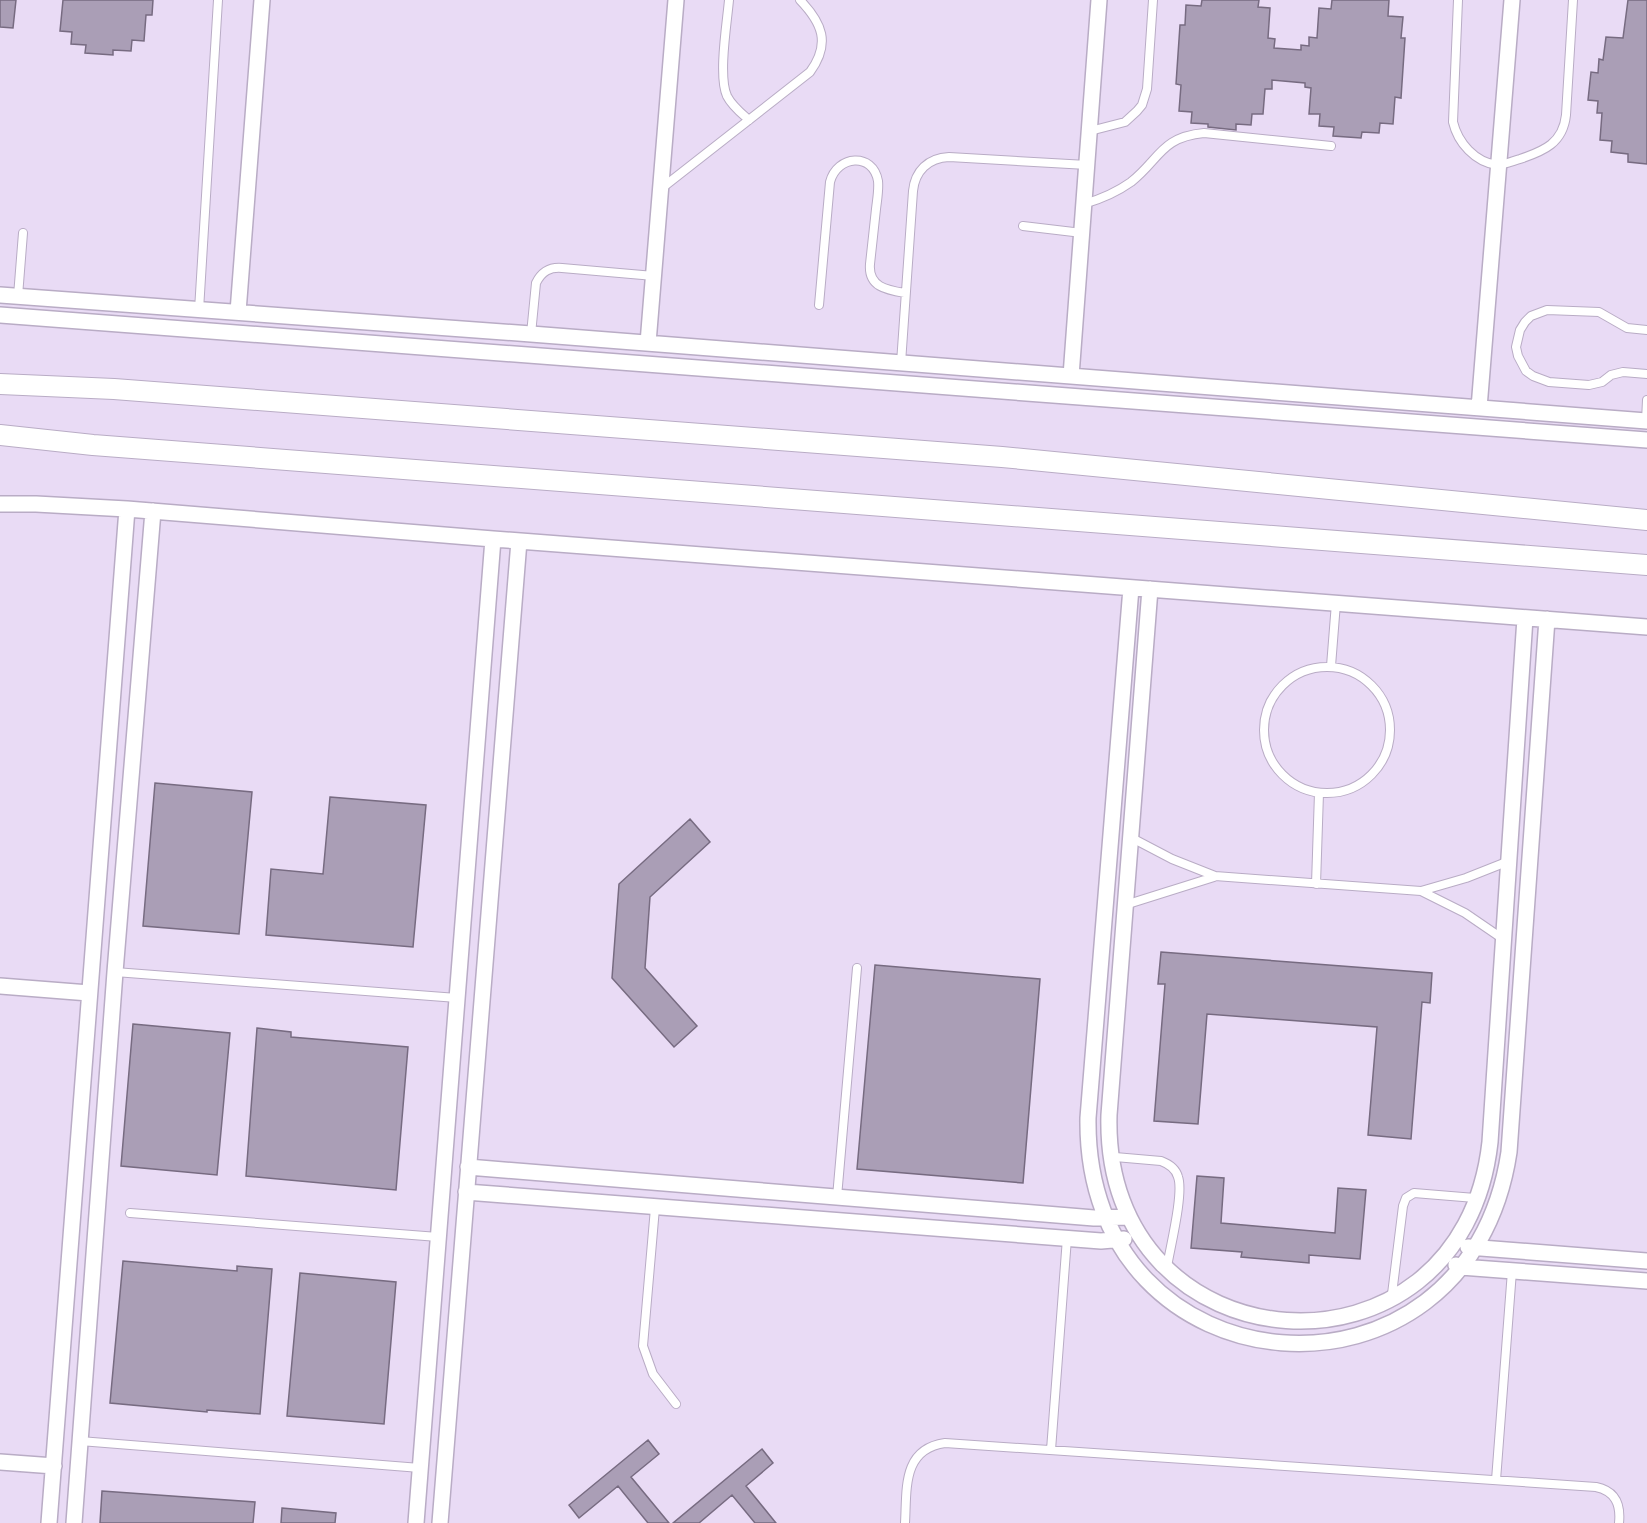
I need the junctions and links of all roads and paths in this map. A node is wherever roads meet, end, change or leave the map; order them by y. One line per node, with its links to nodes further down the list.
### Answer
1 (218, 0): 26 (lane)
2 (262, 0): 27 (street)
3 (676, 0): 16 (street)
4 (729, 0): 11 (lane)
5 (800, 0): 11 (lane)
6 (1099, 0): 12 (street)
7 (1153, 0): 12 (lane)
8 (1458, 0): 15 (lane)
9 (1512, 0): 15 (street)
10 (1573, 0): 15 (lane)
11 (749, 120): 16 (lane)
12 (1090, 131): 14 (street)
13 (1331, 146): 17 (lane)
14 (1087, 165): 17 (street); 22 (lane)
15 (1498, 165): 37 (street)
16 (661, 189): 21 (street)
17 (1084, 204): 19 (street)
18 (1023, 226): 19 (lane)
19 (1082, 232): 34 (street)
20 (23, 233): 24 (lane)
21 (654, 276): 30 (lane); 31 (street)
22 (905, 292): 25 (lane); 32 (lane)
23 (0, 295): 24 (street)
24 (18, 297): 26 (street)
25 (819, 305)
26 (199, 310): 27 (street)
27 (238, 312): 30 (street)
28 (0, 315): 40 (street)
29 (1647, 330): 33 (lane)
30 (531, 334): 31 (street)
31 (648, 343): 32 (street)
32 (901, 363): 34 (street)
33 (1647, 374)
34 (1071, 376): 37 (street)
35 (0, 384): 44 (street)
36 (1647, 400): 38 (lane)
37 (1479, 408): 38 (street)
38 (1646, 421)
39 (0, 435): 47 (street)
40 (1647, 440)
41 (0, 504): 42 (street)
42 (128, 509): 43 (street); 66 (street)
43 (153, 512): 45 (street); 64 (street)
44 (1647, 520)
45 (493, 539): 46 (street); 67 (street)
46 (519, 541): 48 (street); 69 (street)
47 (1647, 565)
48 (1131, 588): 49 (street); 78 (street)
49 (1149, 589): 50 (street); 56 (street)
50 (1336, 603): 51 (street); 54 (lane)
51 (1525, 618): 52 (street); 57 (street)
52 (1547, 620): 53 (street); 84 (street)
53 (1647, 627)
54 (1331, 666): 55 (lane); 55 (lane)
55 (1319, 794): 59 (lane)
56 (1130, 837): 58 (lane); 61 (street)
57 (1509, 861): 60 (lane); 62 (street)
58 (1215, 876): 59 (lane); 61 (lane)
59 (1316, 884): 60 (lane)
60 (1421, 891): 62 (lane)
61 (1125, 905): 68 (street)
62 (1504, 940): 74 (street)
63 (857, 968): 73 (lane)
64 (115, 972): 67 (lane); 93 (street)
65 (0, 986): 66 (street)
66 (89, 993): 96 (street)
67 (457, 998): 80 (street)
68 (1110, 1157): 77 (street); 88 (lane)
69 (468, 1167): 70 (street); 71 (street)
70 (519, 1171): 72 (street); 73 (street)
71 (466, 1192): 72 (street); 102 (street)
72 (518, 1197): 75 (street)
73 (837, 1197): 78 (street)
74 (1478, 1198): 82 (street); 91 (lane)
75 (655, 1208): 81 (street); 92 (lane)
76 (130, 1213): 80 (lane)
77 (1129, 1217): 78 (street); 79 (street)
78 (1106, 1219): 83 (street)
79 (1139, 1235): 83 (street); 88 (street)
80 (438, 1237): 97 (street)
81 (1067, 1238): 83 (street); 94 (lane)
82 (1456, 1240): 84 (street); 85 (street)
83 (1117, 1241): 87 (street)
84 (1475, 1248): 86 (street); 87 (street)
85 (1444, 1256): 87 (street); 91 (street)
86 (1647, 1261)
87 (1461, 1267): 89 (street)
88 (1167, 1269): 91 (street)
89 (1512, 1270): 90 (street); 98 (lane)
90 (1647, 1281)
91 (1392, 1298)
92 (676, 1404)
93 (80, 1441): 97 (lane); 100 (street)
94 (1051, 1450): 98 (lane); 103 (lane)
95 (0, 1462): 96 (street)
96 (54, 1466): 99 (street)
97 (420, 1468): 101 (street)
98 (1496, 1480): 104 (lane)
99 (49, 1523)
100 (74, 1523)
101 (416, 1523)
102 (440, 1523)
103 (904, 1523)
104 (1619, 1523)

